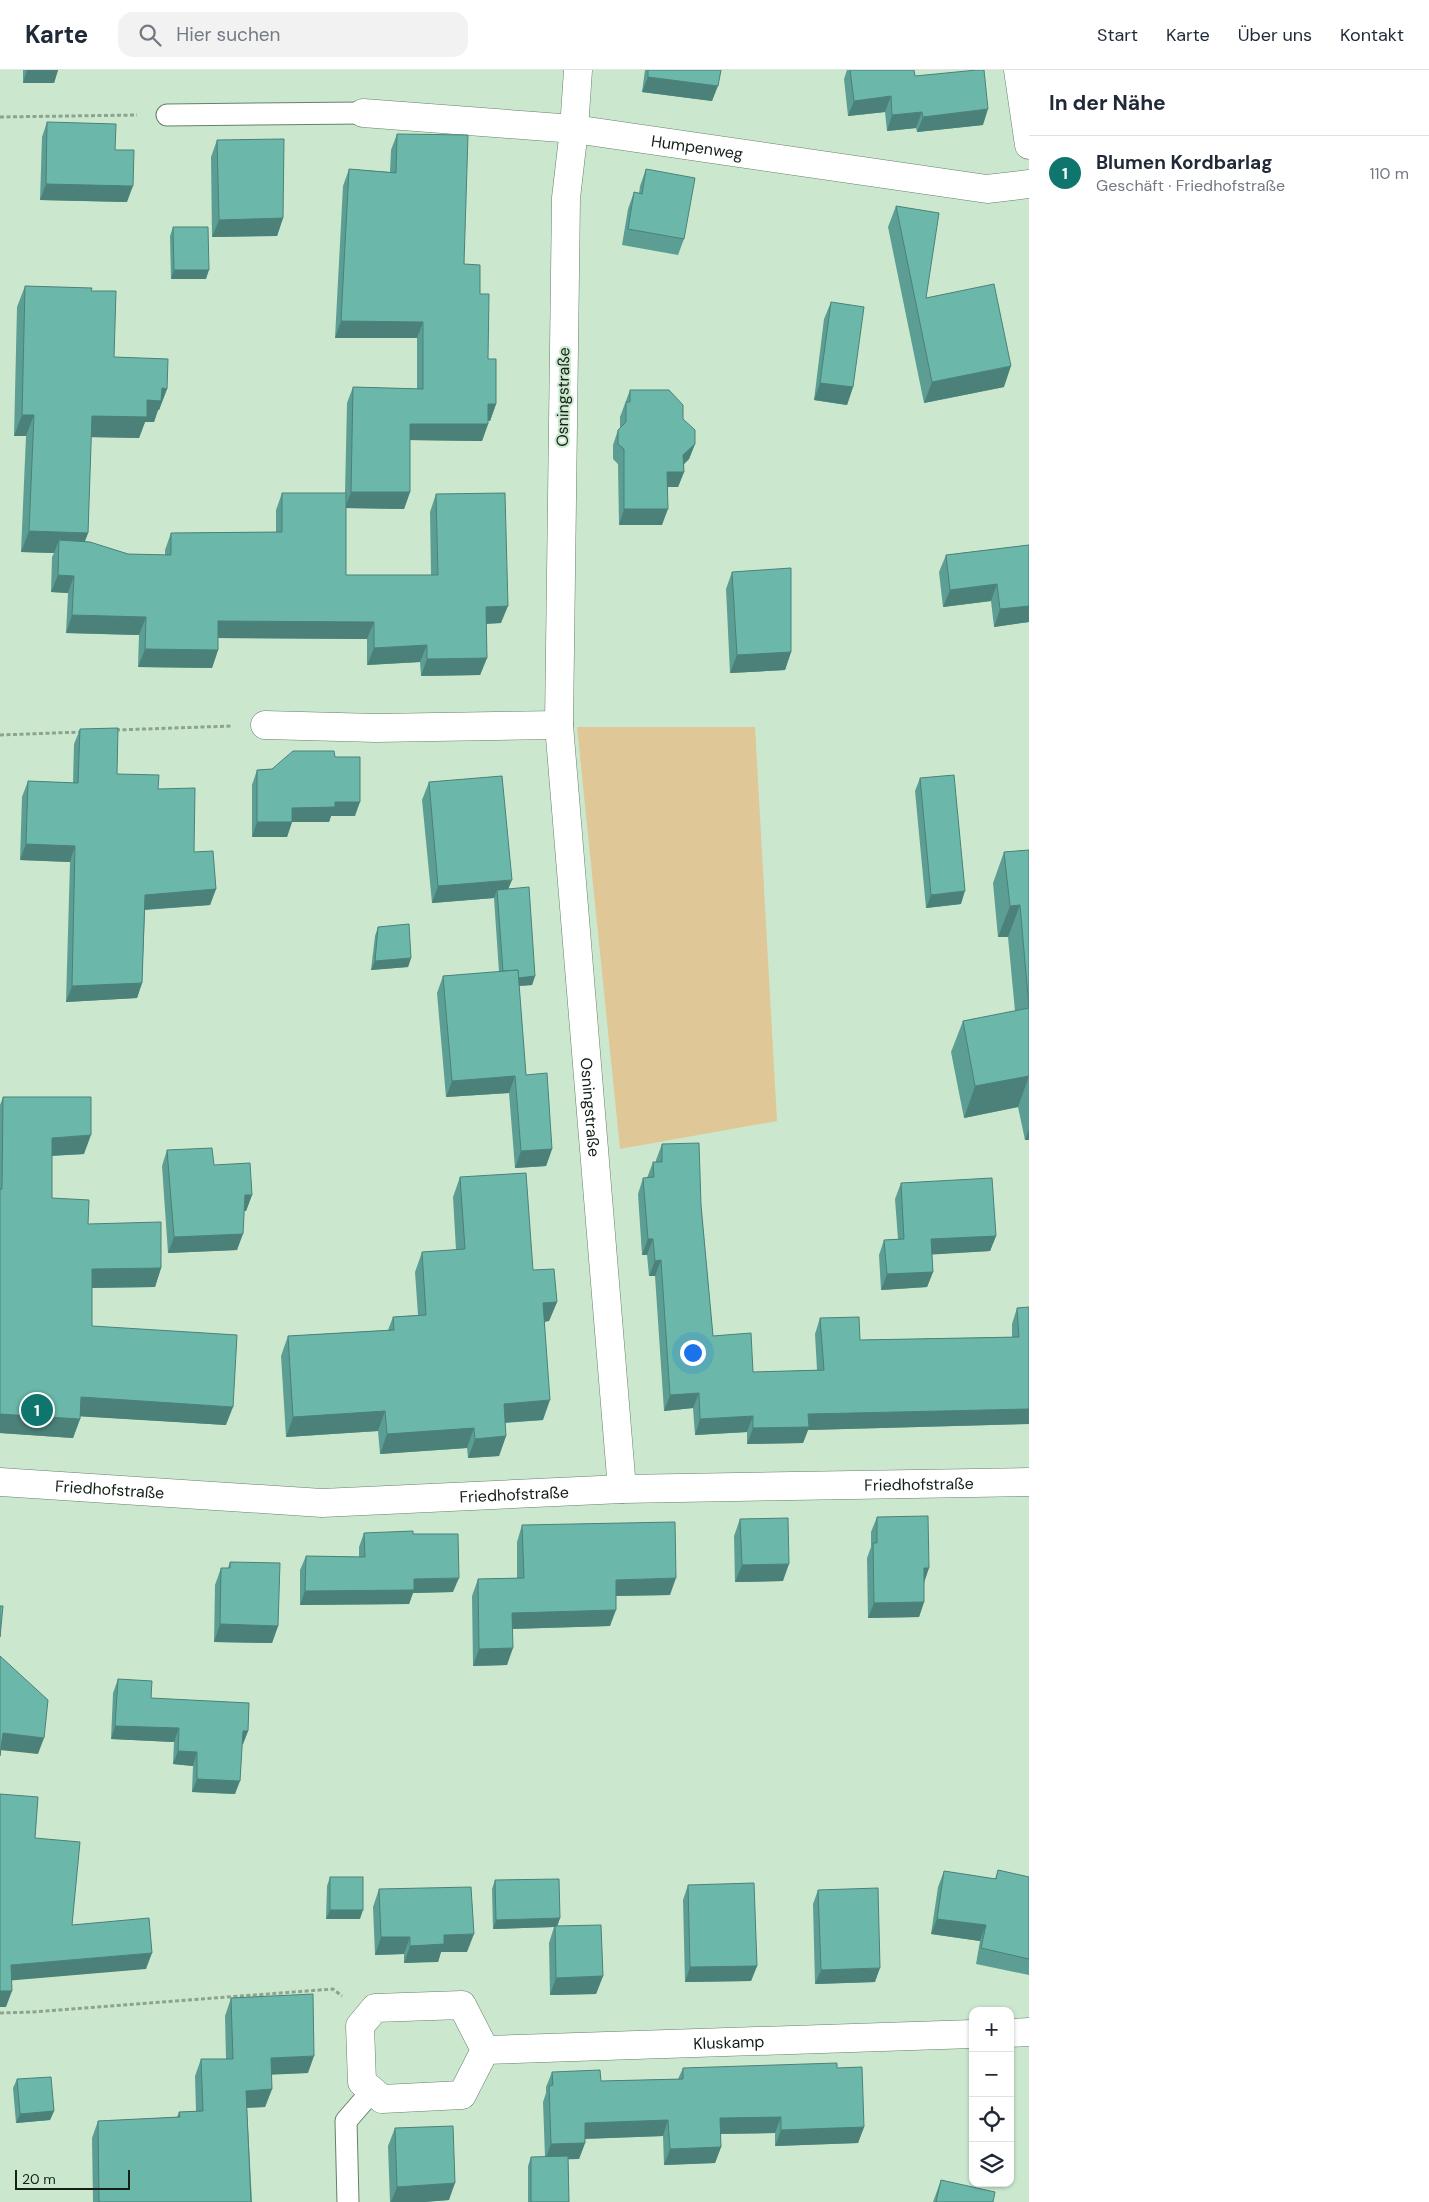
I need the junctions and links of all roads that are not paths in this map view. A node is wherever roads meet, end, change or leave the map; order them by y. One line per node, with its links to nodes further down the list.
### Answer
1 (578, 70): 5 (street, Osningstraße)
2 (1018, 70): 6 (street)
3 (363, 113): 4 (lane); 5 (street, Humpenweg)
4 (167, 115)
5 (574, 129): 7 (street, Humpenweg); 9 (street, Osningstraße)
6 (1029, 145)
7 (1029, 184)
8 (265, 725): 9 (street)
9 (560, 725): 12 (street, Osningstraße)
10 (0, 1482): 12 (street, Friedhofstraße)
11 (1029, 1482): 12 (street, Friedhofstraße)
12 (622, 1489)
13 (1029, 2032): 14 (street)
14 (1014, 2033)
15 (969, 2034): 16 (street, Kluskamp)
16 (485, 2050): 17 (street); 17 (street)
17 (372, 2091): 18 (lane)
18 (348, 2202)

